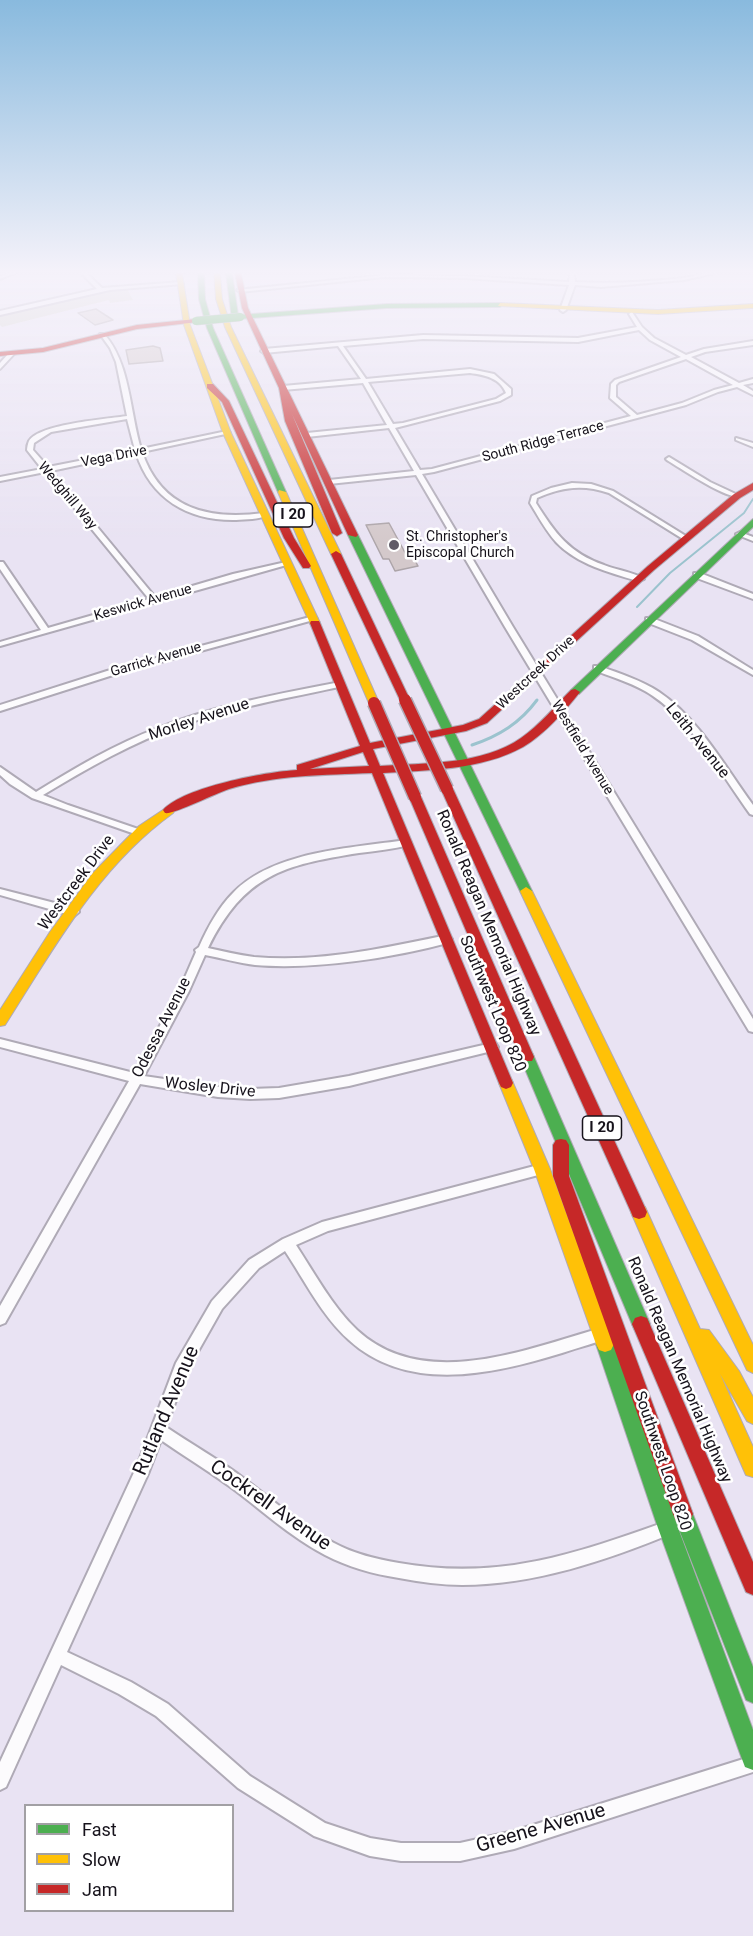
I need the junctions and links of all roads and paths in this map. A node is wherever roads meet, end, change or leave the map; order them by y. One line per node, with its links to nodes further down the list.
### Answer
1 (119, 363): 15 (street)
2 (203, 363): 12 (main road, Southwest Loop 820)
3 (226, 363): 38 (main road, Ronald Reagan Memorial Highway / I 20)
4 (245, 363): 34 (main road, Ronald Reagan Memorial Highway / I 20)
5 (270, 363): 13 (main road)
6 (352, 363): 9 (street, Westfield Avenue)
7 (668, 363): 16 (street)
8 (698, 363): 11 (street)
9 (364, 380): 13 (street); 17 (street, Westfield Avenue); 17 (street)
10 (753, 381): 11 (street, South Ridge Terrace)
11 (737, 385): 14 (street); 16 (street, South Ridge Terrace)
12 (210, 386): 18 (main road, Southwest Loop 820); 38 (main road)
13 (283, 388): 19 (main road); 34 (main road)
14 (753, 393)
15 (130, 417): 22 (street); 24 (street, Wedghill Way)
16 (636, 417): 25 (street, South Ridge Terrace)
17 (391, 427): 19 (street); 25 (street, Westfield Avenue)
18 (227, 433): 22 (street, Vega Drive); 30 (main road, Southwest Loop 820)
19 (307, 435): 27 (main road)
20 (738, 439): 21 (street)
21 (753, 445)
22 (139, 452): 24 (street, Vega Drive); 30 (street)
23 (669, 459): 29 (street)
24 (46, 470): 26 (street, Vega Drive); 41 (street, Wedghill Way)
25 (417, 474): 27 (street, South Ridge Terrace); 48 (street, Westfield Avenue)
26 (0, 479)
27 (329, 482): 52 (main road)
28 (753, 486): 29 (main road, Westcreek Drive)
29 (737, 496): 33 (main road, Westcreek Drive)
30 (264, 515): 36 (main road, Southwest Loop 820)
31 (753, 522): 32 (main road, Westcreek Drive)
32 (747, 536): 37 (main road, Westcreek Drive)
33 (685, 538): 39 (main road, Westcreek Drive); 39 (street)
34 (339, 563): 74 (main road, Ronald Reagan Memorial Highway / I 20, bridge)
35 (0, 564): 44 (street)
36 (286, 564): 41 (street, Keswick Avenue); 42 (main road, Southwest Loop 820)
37 (697, 575): 40 (street); 43 (main road, Westcreek Drive)
38 (321, 578): 71 (main road, Ronald Reagan Memorial Highway / I 20, bridge)
39 (640, 579): 48 (main road, Westcreek Drive)
40 (753, 597)
41 (153, 599): 44 (street, Keswick Avenue)
42 (313, 619): 49 (main road, Southwest Loop 820); 51 (street, Garrick Avenue)
43 (649, 620): 46 (main road, Westcreek Drive); 47 (street)
44 (46, 631): 45 (street, Keswick Avenue)
45 (0, 644)
46 (597, 668): 50 (main road, Westcreek Drive); 59 (street, Leith Avenue)
47 (753, 673)
48 (537, 674): 50 (street, Westfield Avenue); 52 (main road, Westcreek Drive)
49 (340, 684): 53 (main road, Southwest Loop 820); 58 (street, Morley Avenue)
50 (557, 707): 54 (main road, Westcreek Drive); 67 (street, Westfield Avenue)
51 (0, 708)
52 (448, 731): 53 (main road, Westcreek Drive); 54 (main road)
53 (367, 747): 55 (main road, Southwest Loop 820); 57 (main road, Westcreek Drive)
54 (464, 762): 55 (main road, Westcreek Drive); 77 (main road)
55 (376, 769): 57 (main road, Westcreek Drive); 61 (main road, Southwest Loop 820)
56 (0, 771): 58 (street)
57 (276, 775): 60 (main road, Westcreek Drive)
58 (35, 796): 60 (street)
59 (753, 812)
60 (138, 832): 63 (main road, Westcreek Drive)
61 (406, 843): 64 (main road, Southwest Loop 820); 65 (street, Odessa Avenue)
62 (0, 892): 63 (street)
63 (74, 912): 66 (main road, Westcreek Drive)
64 (447, 939): 65 (street); 69 (main road, Southwest Loop 820)
65 (200, 950): 70 (street, Odessa Avenue)
66 (0, 1021)
67 (753, 1028)
68 (0, 1043): 70 (street, Wosley Drive)
69 (492, 1047): 70 (street, Wosley Drive); 72 (main road, Southwest Loop 820)
70 (137, 1078): 75 (street, Odessa Avenue)
71 (561, 1135): 82 (main road, Ronald Reagan Memorial Highway / I 20); 84 (main road)
72 (542, 1169): 73 (street, Rutland Avenue); 76 (main road, Southwest Loop 820)
73 (287, 1243): 76 (street); 79 (street, Rutland Avenue)
74 (685, 1313): 78 (main road); 80 (main road, Ronald Reagan Memorial Highway / I 20)
75 (0, 1319)
76 (601, 1334): 81 (main road, Southwest Loop 820)
77 (753, 1364)
78 (753, 1415)
79 (158, 1430): 81 (street, Cockrell Avenue); 83 (street, Rutland Avenue)
80 (753, 1468)
81 (668, 1528): 85 (main road, Southwest Loop 820)
82 (753, 1585)
83 (57, 1655): 86 (street, Greene Avenue); 87 (street, Rutland Avenue)
84 (753, 1693)
85 (753, 1759)
86 (753, 1764)
87 (0, 1781)

